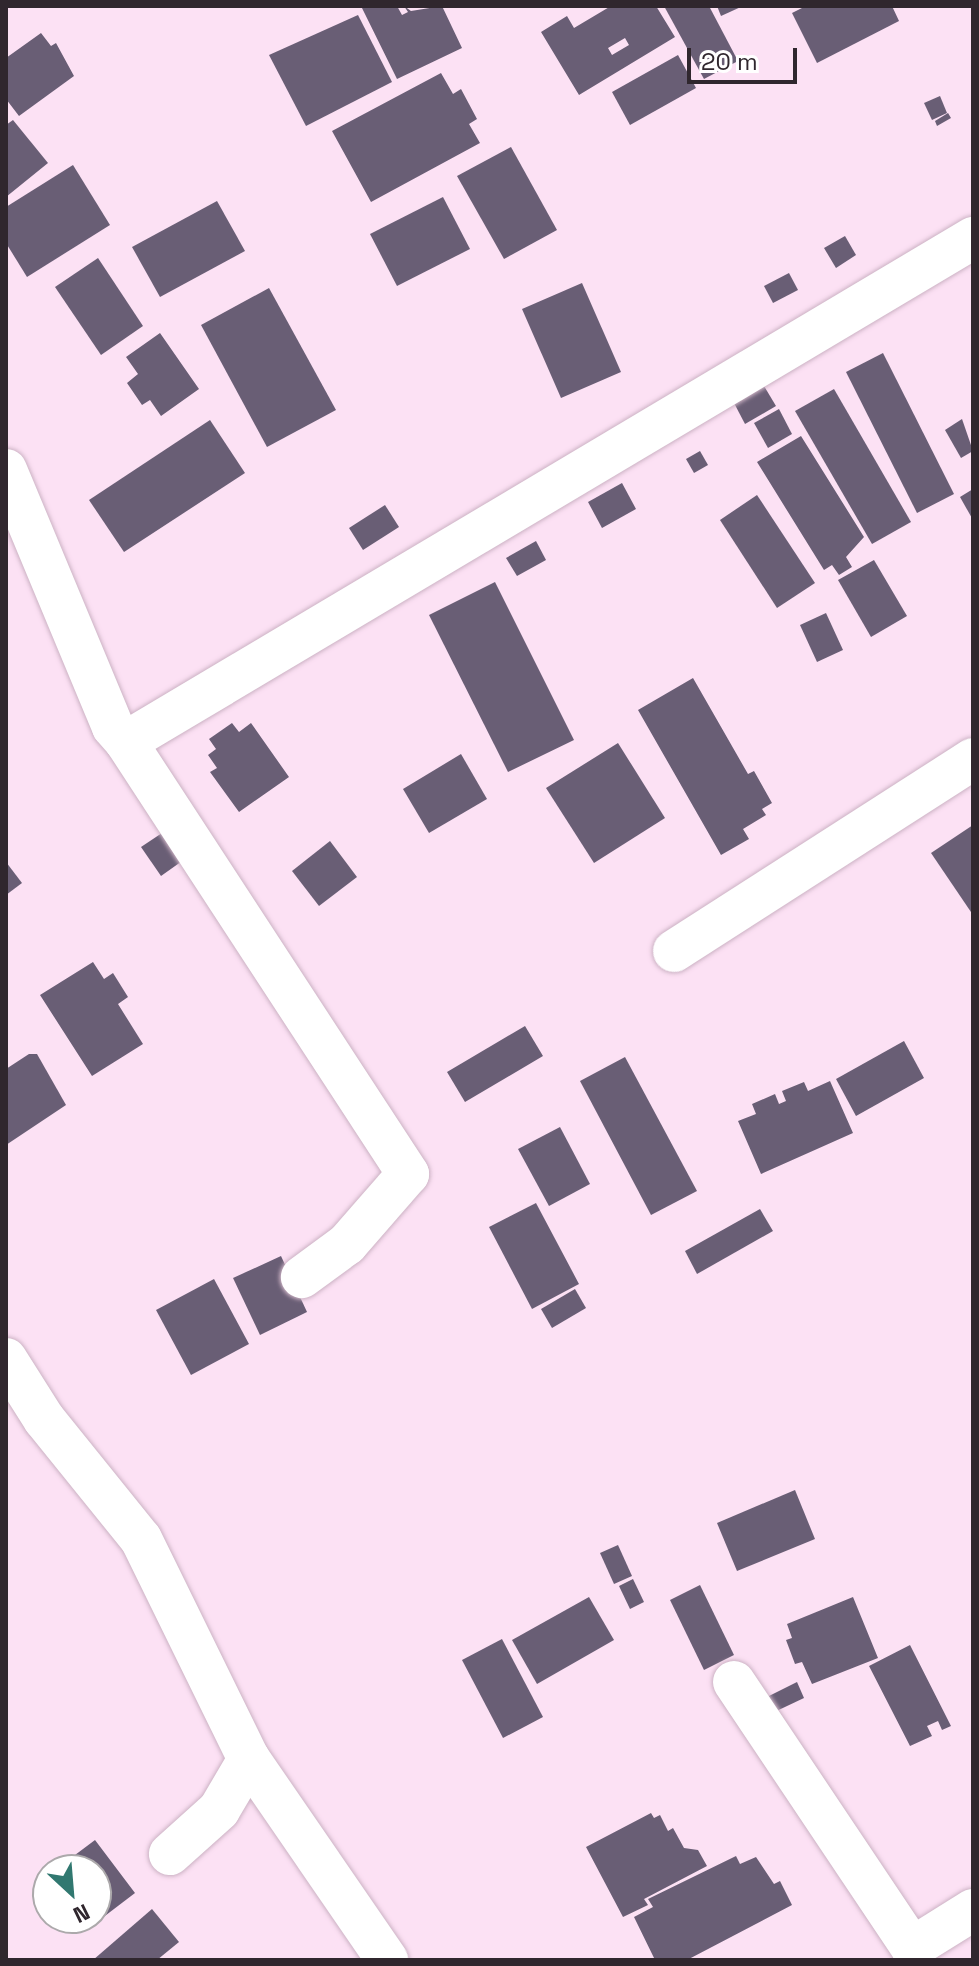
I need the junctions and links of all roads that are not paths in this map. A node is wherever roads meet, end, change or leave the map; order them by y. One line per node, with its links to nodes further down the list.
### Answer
1 (973, 238): 3 (street)
2 (6, 470): 3 (street)
3 (126, 742): 6 (street)
4 (973, 759): 5 (street)
5 (674, 951)
6 (302, 1277)
7 (6, 1359): 9 (street)
8 (734, 1682): 11 (street)
9 (249, 1759): 10 (street); 12 (street)
10 (170, 1854)
11 (973, 1910)
12 (387, 1960)

